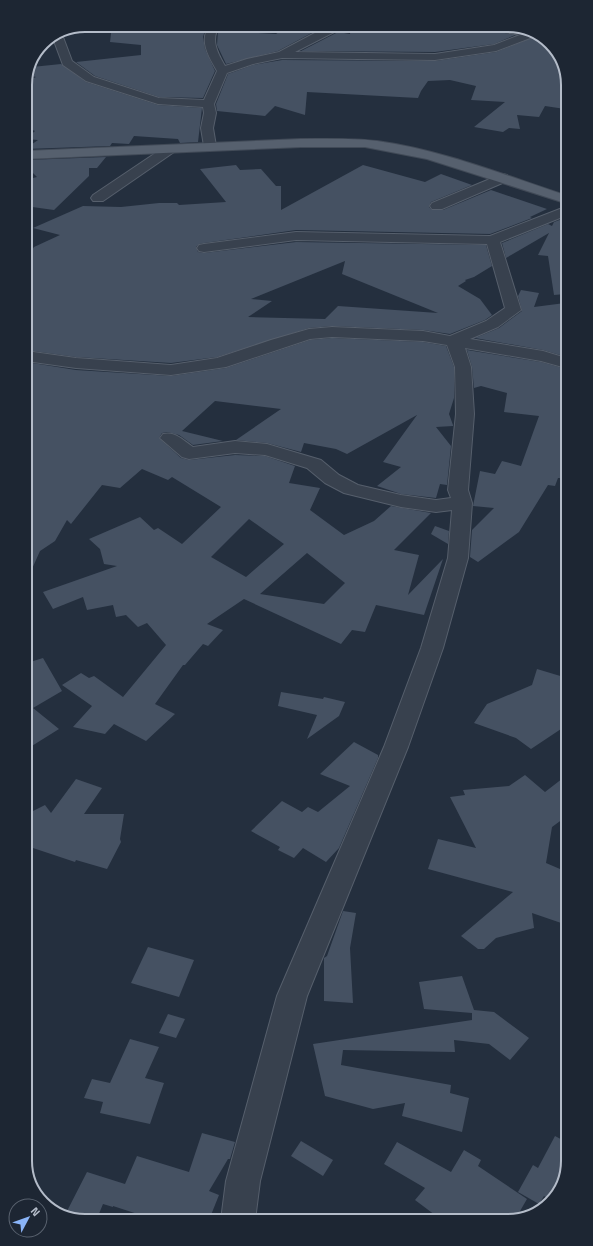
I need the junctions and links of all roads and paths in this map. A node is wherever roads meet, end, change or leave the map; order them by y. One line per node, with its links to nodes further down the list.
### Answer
1 (211, 32): 6 (street)
2 (324, 32): 5 (street)
3 (528, 36): 5 (street)
4 (59, 39): 7 (street)
5 (282, 55): 6 (street)
6 (222, 71): 7 (street)
7 (208, 104): 8 (street)
8 (210, 146): 9 (main road); 11 (main road)
9 (170, 149): 10 (main road); 12 (street)
10 (32, 155)
11 (502, 178): 13 (main road); 14 (street)
12 (98, 198)
13 (561, 198)
14 (437, 206)
15 (561, 212): 16 (street)
16 (492, 240): 17 (street); 18 (street)
17 (204, 248)
18 (454, 340): 19 (street); 20 (street); 22 (street)
19 (32, 357)
20 (561, 361)
21 (169, 438): 22 (street)
22 (462, 503): 23 (street)
23 (239, 1214)

